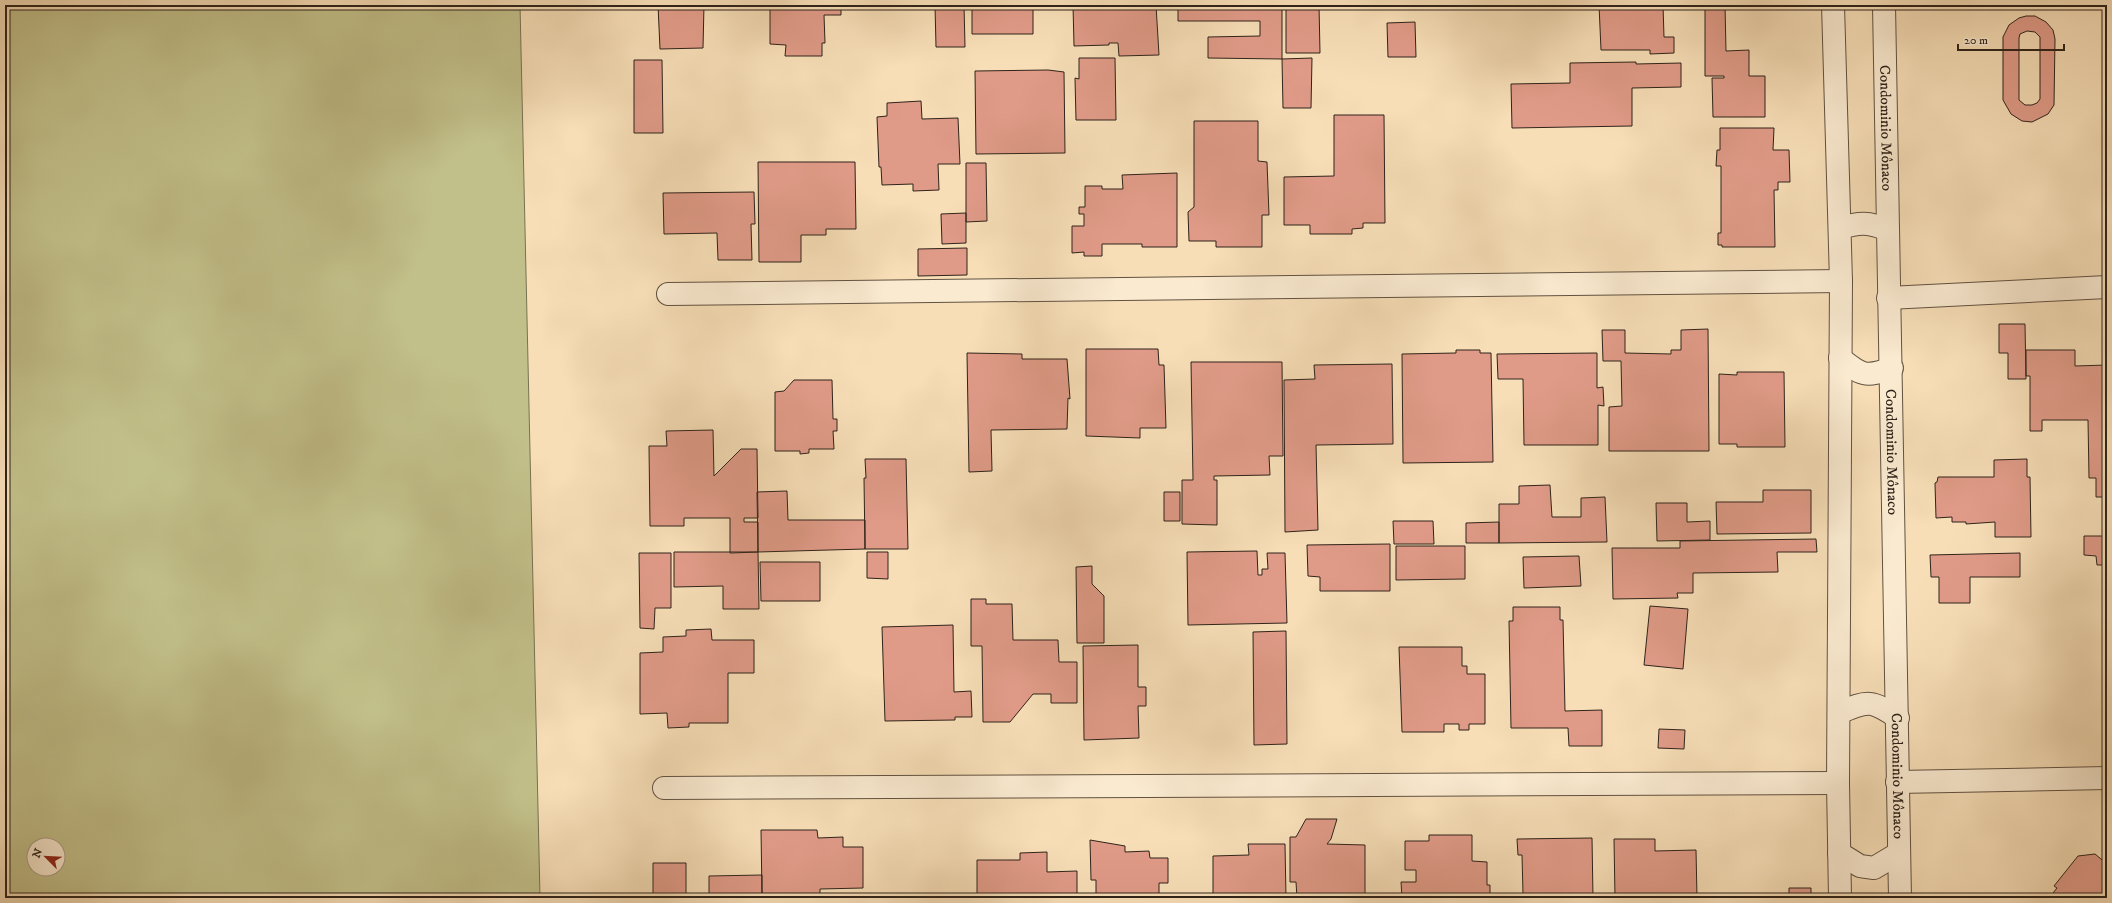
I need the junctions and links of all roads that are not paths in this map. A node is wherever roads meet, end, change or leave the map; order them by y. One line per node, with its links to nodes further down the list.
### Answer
1 (1833, 5): 3 (street)
2 (1884, 5): 4 (street, Condominio Mônaco)
3 (1840, 228): 4 (street); 5 (street)
4 (1888, 230): 8 (street, Condominio Mônaco)
5 (1841, 281): 7 (street); 9 (street)
6 (2107, 287): 8 (street)
7 (668, 294)
8 (1888, 298): 10 (street, Condominio Mônaco)
9 (1840, 358): 10 (street); 11 (street)
10 (1892, 368): 12 (street, Condominio Mônaco)
11 (1839, 713): 12 (street); 15 (street)
12 (1898, 718): 14 (street, Condominio Mônaco)
13 (2107, 778): 14 (street)
14 (1897, 782): 18 (street, Condominio Mônaco)
15 (1838, 783): 16 (street); 17 (street)
16 (664, 788)
17 (1839, 852): 18 (street); 19 (street)
18 (1899, 853): 20 (street, Condominio Mônaco)
19 (1840, 898)
20 (1900, 898)

